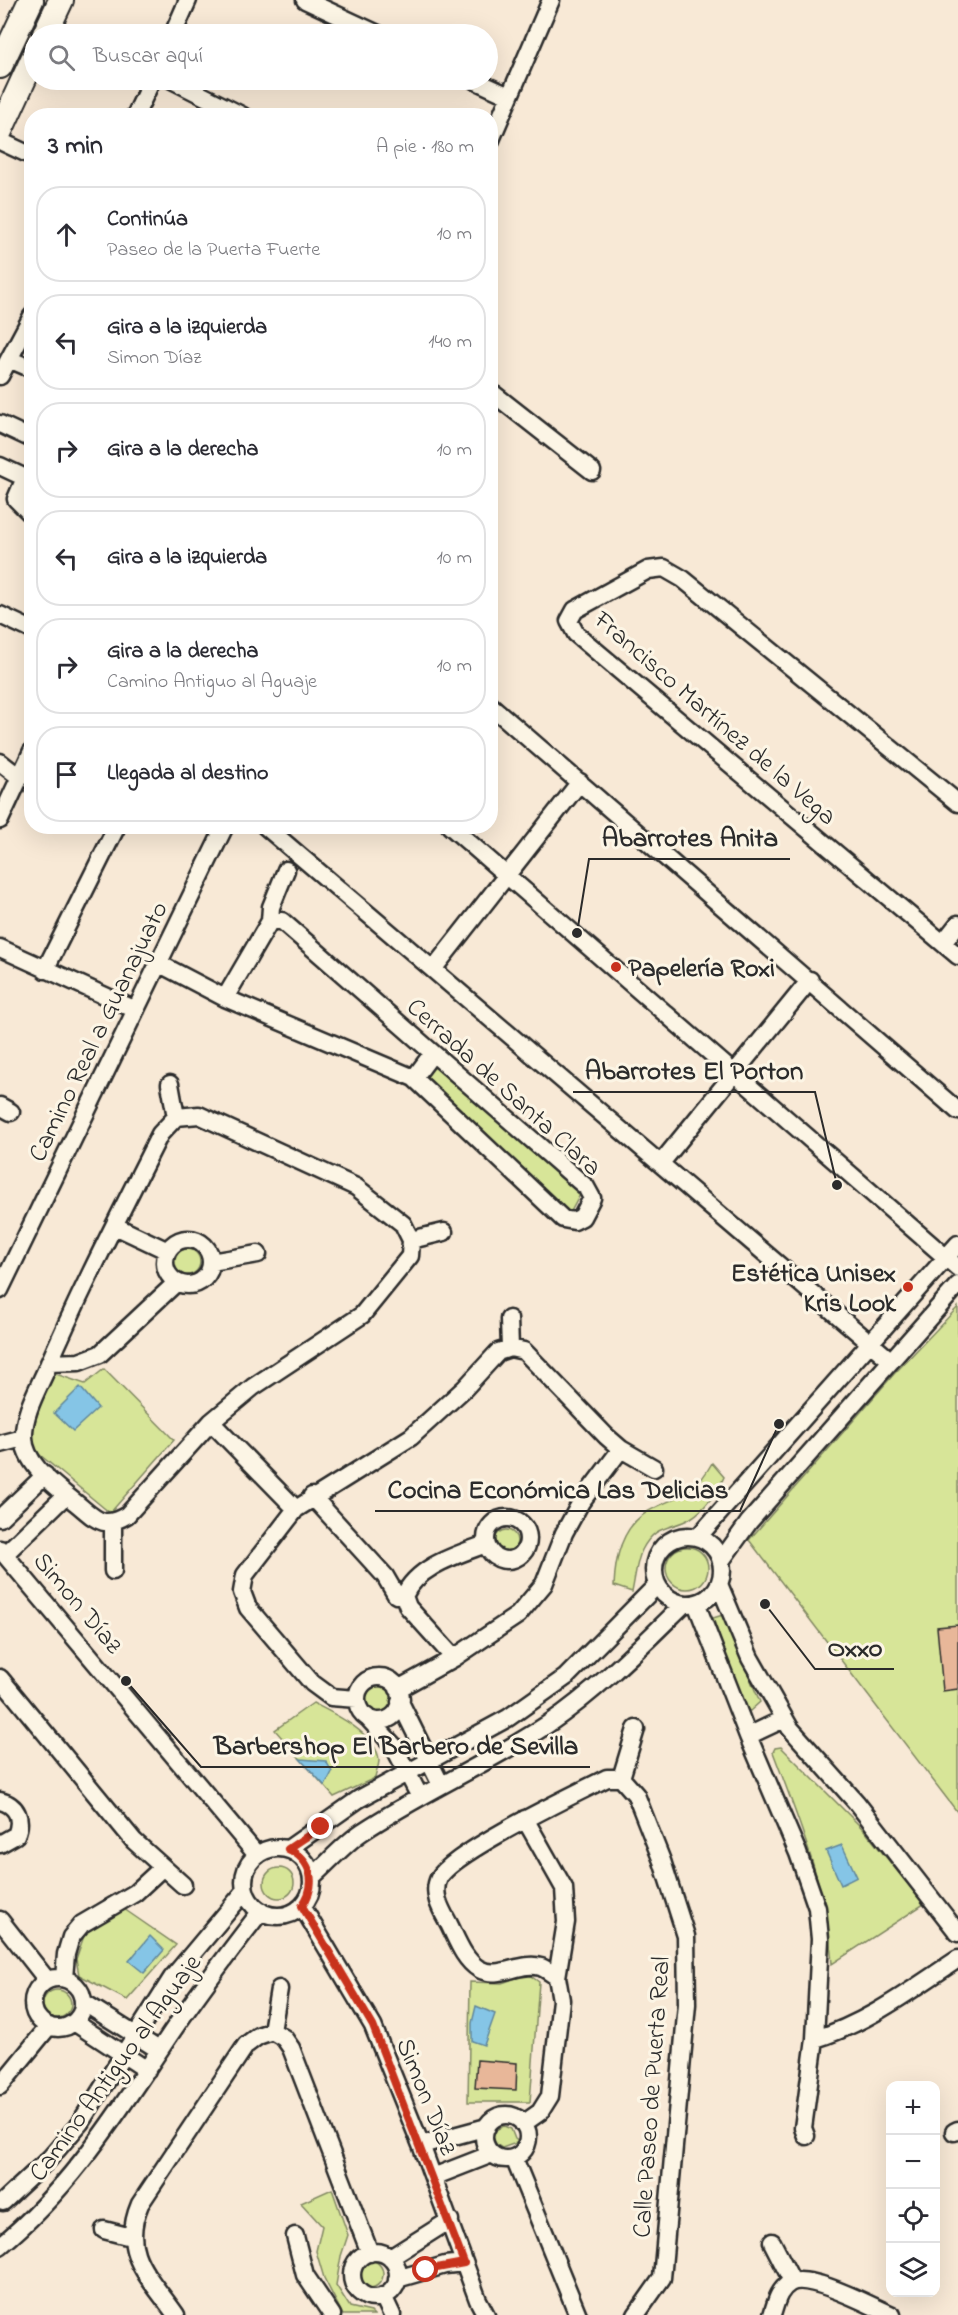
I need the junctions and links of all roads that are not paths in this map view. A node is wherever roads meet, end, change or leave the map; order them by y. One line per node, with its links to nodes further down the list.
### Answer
1 (31, 0): 9 (street)
2 (61, 0): 6 (street)
3 (188, 0): 7 (street)
4 (305, 0): 8 (street)
5 (551, 0): 14 (street)
6 (50, 24)
7 (177, 24)
8 (357, 24)
9 (0, 66)
10 (24, 79): 18 (street)
11 (147, 90): 15 (street)
12 (192, 90): 16 (street)
13 (496, 90): 14 (street)
14 (509, 96): 17 (street)
15 (139, 108)
16 (227, 108)
17 (498, 123)
18 (0, 131)
19 (0, 141): 20 (street)
20 (24, 152)
21 (24, 331): 22 (street)
22 (9, 359): 23 (street); 24 (street)
23 (24, 366)
24 (0, 376)
25 (498, 397): 29 (street)
26 (0, 424): 27 (street)
27 (24, 435)
28 (0, 466): 30 (street)
29 (592, 471)
30 (24, 478)
31 (24, 486): 32 (street)
32 (24, 509)
33 (0, 615): 34 (street)
34 (24, 626)
35 (498, 712): 39 (street)
36 (0, 762): 38 (street)
37 (24, 765): 38 (street)
38 (18, 776): 41 (street)
39 (580, 782): 47 (street); 56 (street)
40 (958, 803): 50 (street, Francisco Martínez de la Vega)
41 (0, 820)
42 (113, 834): 55 (street)
43 (221, 834): 53 (street, Camino Real a Guanajuato)
44 (275, 834): 54 (street)
45 (459, 834): 47 (street)
46 (286, 870): 48 (street)
47 (507, 876): 54 (street); 60 (street)
48 (270, 921): 57 (street); 59 (street, Cerrada de Santa Clara)
49 (958, 924): 50 (street)
50 (943, 943): 52 (street, Francisco Martínez de la Vega)
51 (0, 948): 55 (street)
52 (958, 956)
53 (158, 963): 57 (street, Cerrada de Santa Clara); 58 (street, Camino Real a Guanajuato)
54 (434, 968): 65 (street)
55 (45, 970): 58 (street)
56 (810, 980): 60 (street); 63 (street)
57 (225, 998): 61 (street, Cerrada de Santa Clara)
58 (135, 1010): 76 (street, Camino Real a Guanajuato)
59 (432, 1054): 61 (street); 61 (street, Cerrada de Santa Clara)
60 (734, 1072): 65 (street); 73 (street)
61 (414, 1078)
62 (170, 1084): 64 (street)
63 (958, 1111)
64 (176, 1117): 66 (street); 68 (street)
65 (661, 1163): 78 (street)
66 (115, 1226): 70 (street); 81 (street)
67 (444, 1232): 68 (street)
68 (411, 1240): 82 (street)
69 (958, 1244): 73 (street)
70 (168, 1251): 72 (street); 74 (street)
71 (258, 1254): 72 (street)
72 (211, 1262): 74 (street)
73 (952, 1263): 78 (street)
74 (177, 1282): 81 (street)
75 (958, 1285): 80 (street)
76 (0, 1290)
77 (509, 1319): 79 (street)
78 (870, 1342): 80 (street); 93 (street)
79 (510, 1348): 85 (street); 89 (street)
80 (890, 1360): 96 (street)
81 (49, 1363): 83 (street)
82 (211, 1422): 90 (street); 92 (street)
83 (23, 1438): 84 (street); 87 (street)
84 (0, 1444)
85 (621, 1449): 86 (street); 102 (street)
86 (654, 1468)
87 (45, 1475): 88 (street); 91 (street)
88 (66, 1494): 92 (street); 95 (street)
89 (312, 1496): 90 (street); 100 (street)
90 (296, 1509): 105 (street)
91 (0, 1518)
92 (113, 1523): 97 (street)
93 (698, 1537): 96 (street); 99 (street)
94 (486, 1544): 100 (street)
95 (3, 1552): 119 (street, Simon Díaz)
96 (721, 1561): 98 (street)
97 (113, 1571)
98 (719, 1584): 101 (street); 107 (street)
99 (657, 1585): 101 (street); 110 (street)
100 (394, 1595): 102 (street)
101 (690, 1603): 109 (street); 113 (street)
102 (454, 1658): 104 (street)
103 (0, 1678): 120 (street)
104 (399, 1695): 105 (street); 106 (street); 110 (street)
105 (357, 1699): 106 (street)
106 (366, 1716): 111 (street)
107 (784, 1719): 109 (street); 127 (street)
108 (636, 1730): 112 (street)
109 (748, 1736): 137 (street)
110 (428, 1760): 111 (street); 113 (street)
111 (408, 1771): 114 (street); 118 (street)
112 (621, 1778): 116 (street); 169 (street, Calle Paseo de Puerta Real)
113 (441, 1785): 114 (street)
114 (420, 1797): 121 (street)
115 (0, 1801): 117 (street)
116 (525, 1820): 129 (street); 129 (street)
117 (0, 1844)
118 (288, 1849): 119 (street); 121 (street)
119 (257, 1855): 123 (street)
120 (163, 1867): 122 (street); 130 (street)
121 (312, 1877): 124 (street)
122 (183, 1885)
123 (245, 1891): 125 (street); 136 (street, Camino Antiguo al Aguaje)
124 (302, 1906): 125 (street); 147 (street, Simon Díaz)
125 (261, 1911): 138 (street, Camino Antiguo al Aguaje)
126 (0, 1920): 130 (street)
127 (958, 1933)
128 (958, 1959): 137 (street)
129 (556, 1977): 143 (street)
130 (55, 1979): 132 (street); 134 (street)
131 (279, 1989): 135 (street)
132 (83, 2002): 133 (street); 136 (street)
133 (74, 2022): 134 (street); 139 (street)
134 (49, 2026): 141 (street)
135 (272, 2031): 155 (street); 158 (street)
136 (136, 2034): 138 (street); 139 (street, Camino Antiguo al Aguaje)
137 (815, 2039): 145 (street)
138 (159, 2050): 140 (street, Camino Antiguo al Aguaje)
139 (123, 2054): 140 (street); 142 (street, Camino Antiguo al Aguaje)
140 (147, 2070): 146 (street, Camino Antiguo al Aguaje)
141 (0, 2086)
142 (80, 2123): 146 (street); 151 (street, Camino Antiguo al Aguaje)
143 (523, 2124): 144 (street); 149 (street)
144 (487, 2127): 147 (street); 148 (street)
145 (806, 2136)
146 (100, 2140): 157 (street, Camino Antiguo al Aguaje)
147 (421, 2145): 150 (street, Simon Díaz)
148 (492, 2154): 149 (street); 150 (street)
149 (514, 2158): 168 (street)
150 (433, 2177): 152 (street, Simon Díaz)
151 (3, 2202)
152 (450, 2220): 159 (street); 160 (street, Simon Díaz)
153 (104, 2230): 155 (street)
154 (295, 2236): 165 (street)
155 (131, 2237): 164 (street)
156 (772, 2242): 162 (street)
157 (0, 2246)
158 (370, 2253): 159 (street); 163 (street)
159 (390, 2258): 161 (street)
160 (464, 2263): 161 (street); 167 (street, Simon Díaz)
161 (397, 2279): 163 (street)
162 (792, 2281): 170 (street); 171 (street)
163 (383, 2296): 166 (street)
164 (176, 2315)
165 (332, 2315)
166 (392, 2315)
167 (486, 2315)
168 (578, 2315)
169 (636, 2315)
170 (772, 2315)
171 (892, 2315)

